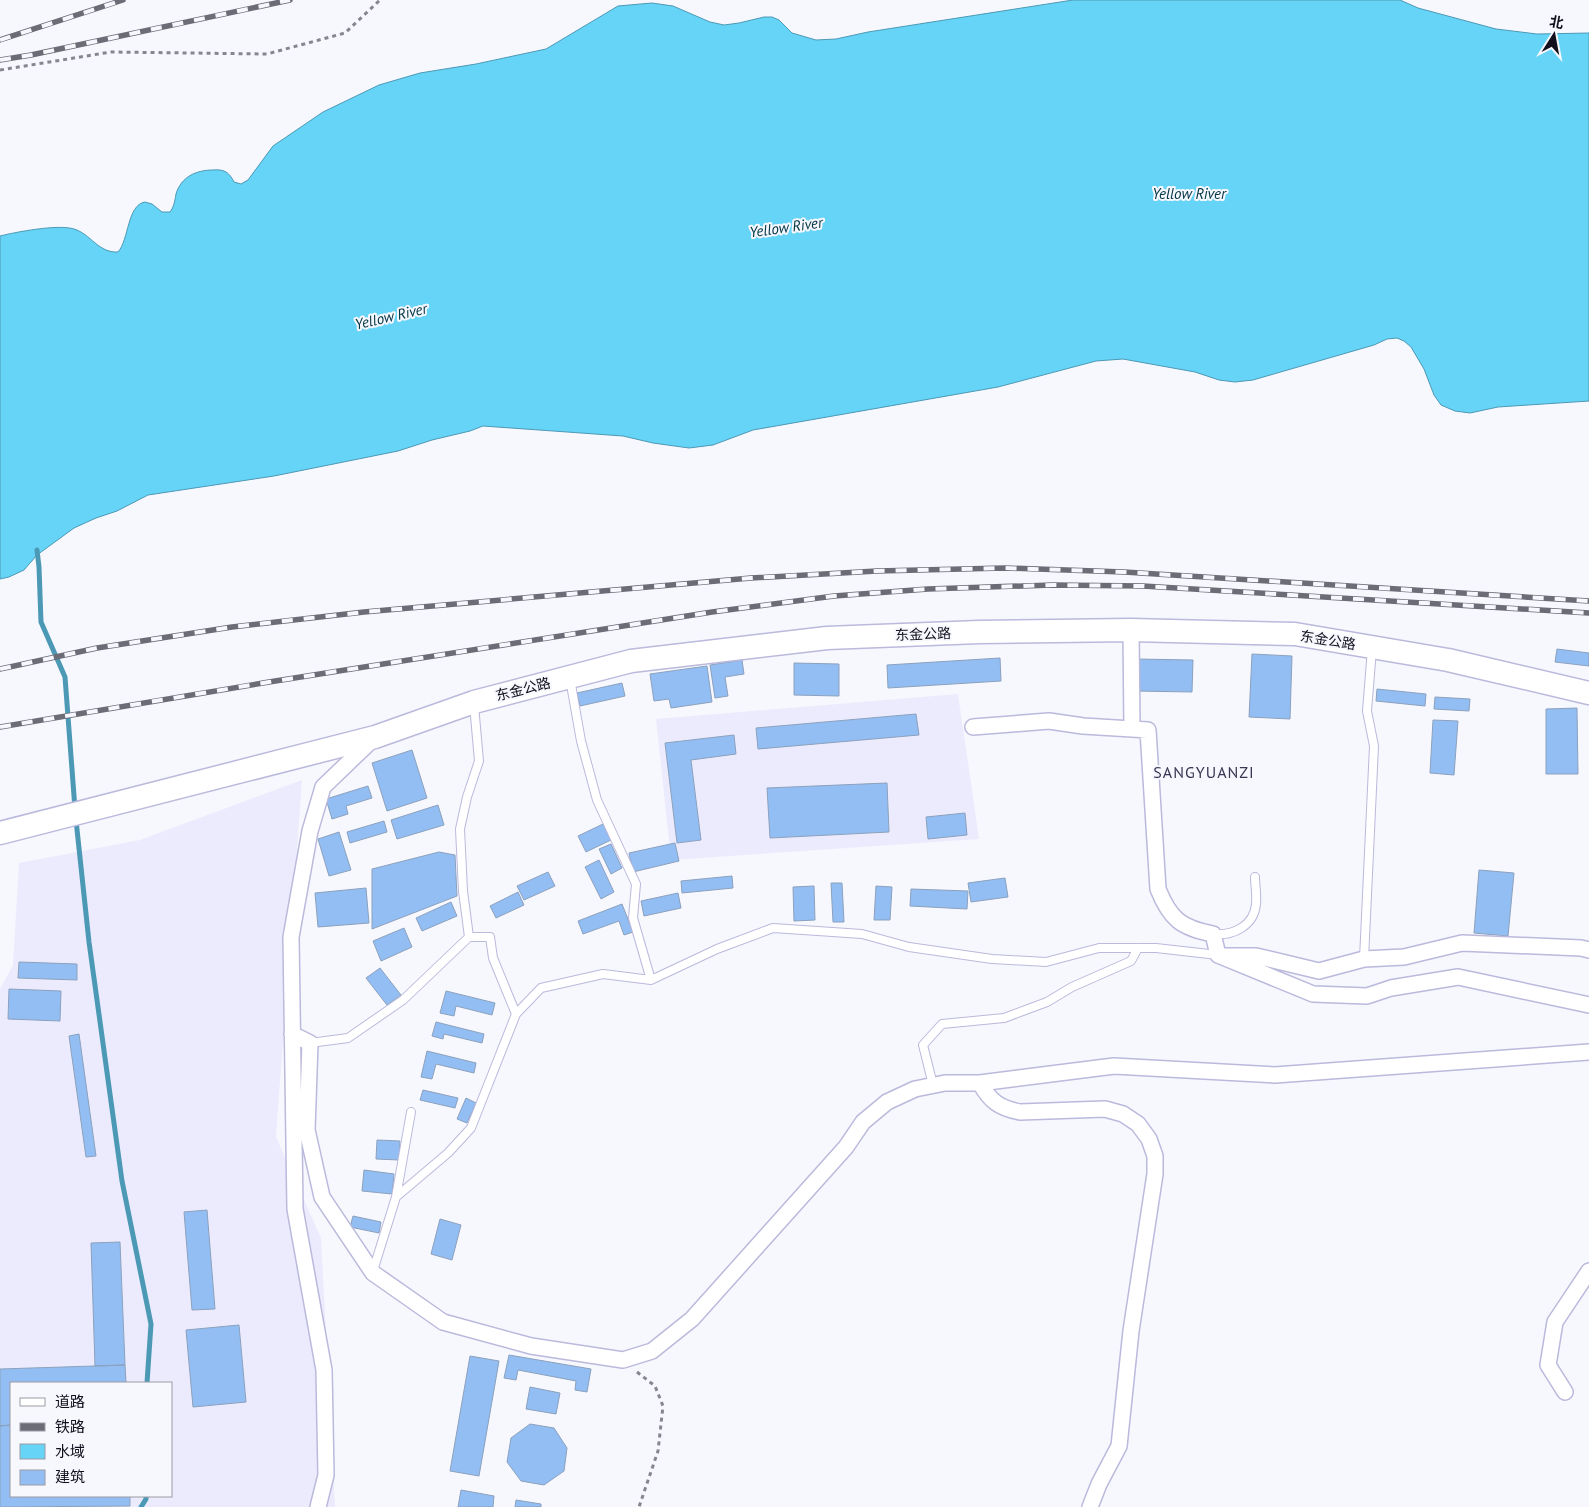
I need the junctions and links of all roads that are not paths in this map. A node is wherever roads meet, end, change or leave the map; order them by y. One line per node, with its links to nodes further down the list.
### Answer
1 (1132, 630): 2 (main road, 东金公路); 3 (main road, 东金公路); 7 (street)
2 (1372, 647): 4 (main road, 东金公路); 16 (lane)
3 (570, 677): 5 (main road, 东金公路); 17 (lane)
4 (1589, 693)
5 (474, 702): 8 (main road, 东金公路); 12 (lane)
6 (973, 727): 7 (street)
7 (1132, 729): 11 (street)
8 (374, 737): 9 (main road, 东金公路); 20 (street)
9 (0, 833)
10 (1255, 876): 11 (lane)
11 (1213, 934): 15 (street)
12 (470, 937): 19 (lane); 21 (lane)
13 (1138, 948): 15 (lane); 17 (lane); 24 (lane)
14 (1589, 950): 16 (street)
15 (1218, 956): 16 (street); 18 (street)
16 (1364, 959)
17 (651, 980): 19 (lane)
18 (1589, 1005)
19 (516, 1014): 26 (lane)
20 (292, 1034): 21 (street); 30 (street)
21 (310, 1043): 28 (street)
22 (1589, 1052): 23 (street)
23 (980, 1083): 24 (street); 31 (street)
24 (934, 1085): 28 (street)
25 (411, 1112): 26 (lane)
26 (396, 1197): 28 (lane)
27 (1589, 1271): 29 (street)
28 (373, 1273)
29 (1565, 1392)
30 (318, 1507)
31 (1090, 1507)

